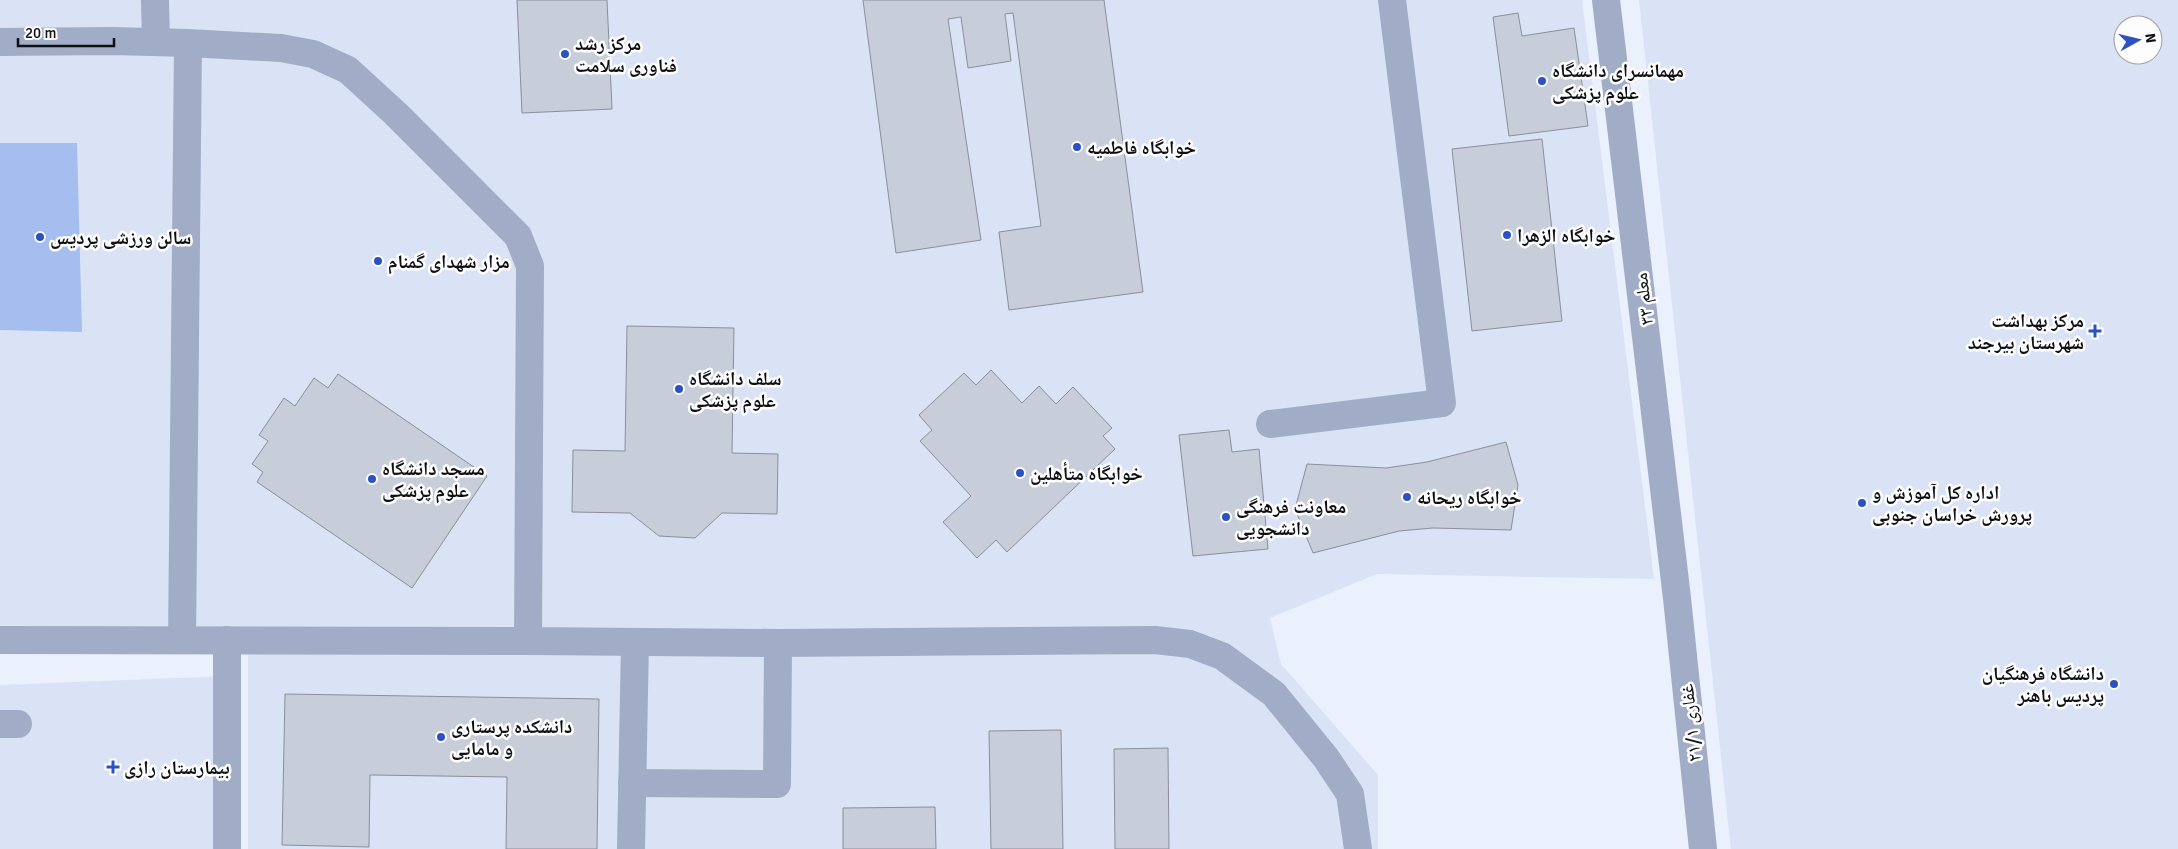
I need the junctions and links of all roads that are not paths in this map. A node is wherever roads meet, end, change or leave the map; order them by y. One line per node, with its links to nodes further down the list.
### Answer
1 (155, 0): 5 (street)
2 (1392, 0): 7 (street)
3 (1606, 0): 8 (street, معلم ۳۳)
4 (0, 42): 5 (street)
5 (156, 42): 6 (street)
6 (188, 43): 10 (street); 12 (street)
7 (1270, 424)
8 (1678, 598): 19 (street, غفاری ۲۱/۱)
9 (0, 640): 10 (street)
10 (182, 640): 11 (street)
11 (227, 640): 12 (street); 16 (street)
12 (528, 641): 13 (street)
13 (635, 642): 14 (street); 15 (street)
14 (778, 643): 15 (street); 18 (street)
15 (632, 783): 17 (street)
16 (227, 849)
17 (631, 849)
18 (1358, 849)
19 (1703, 849)

